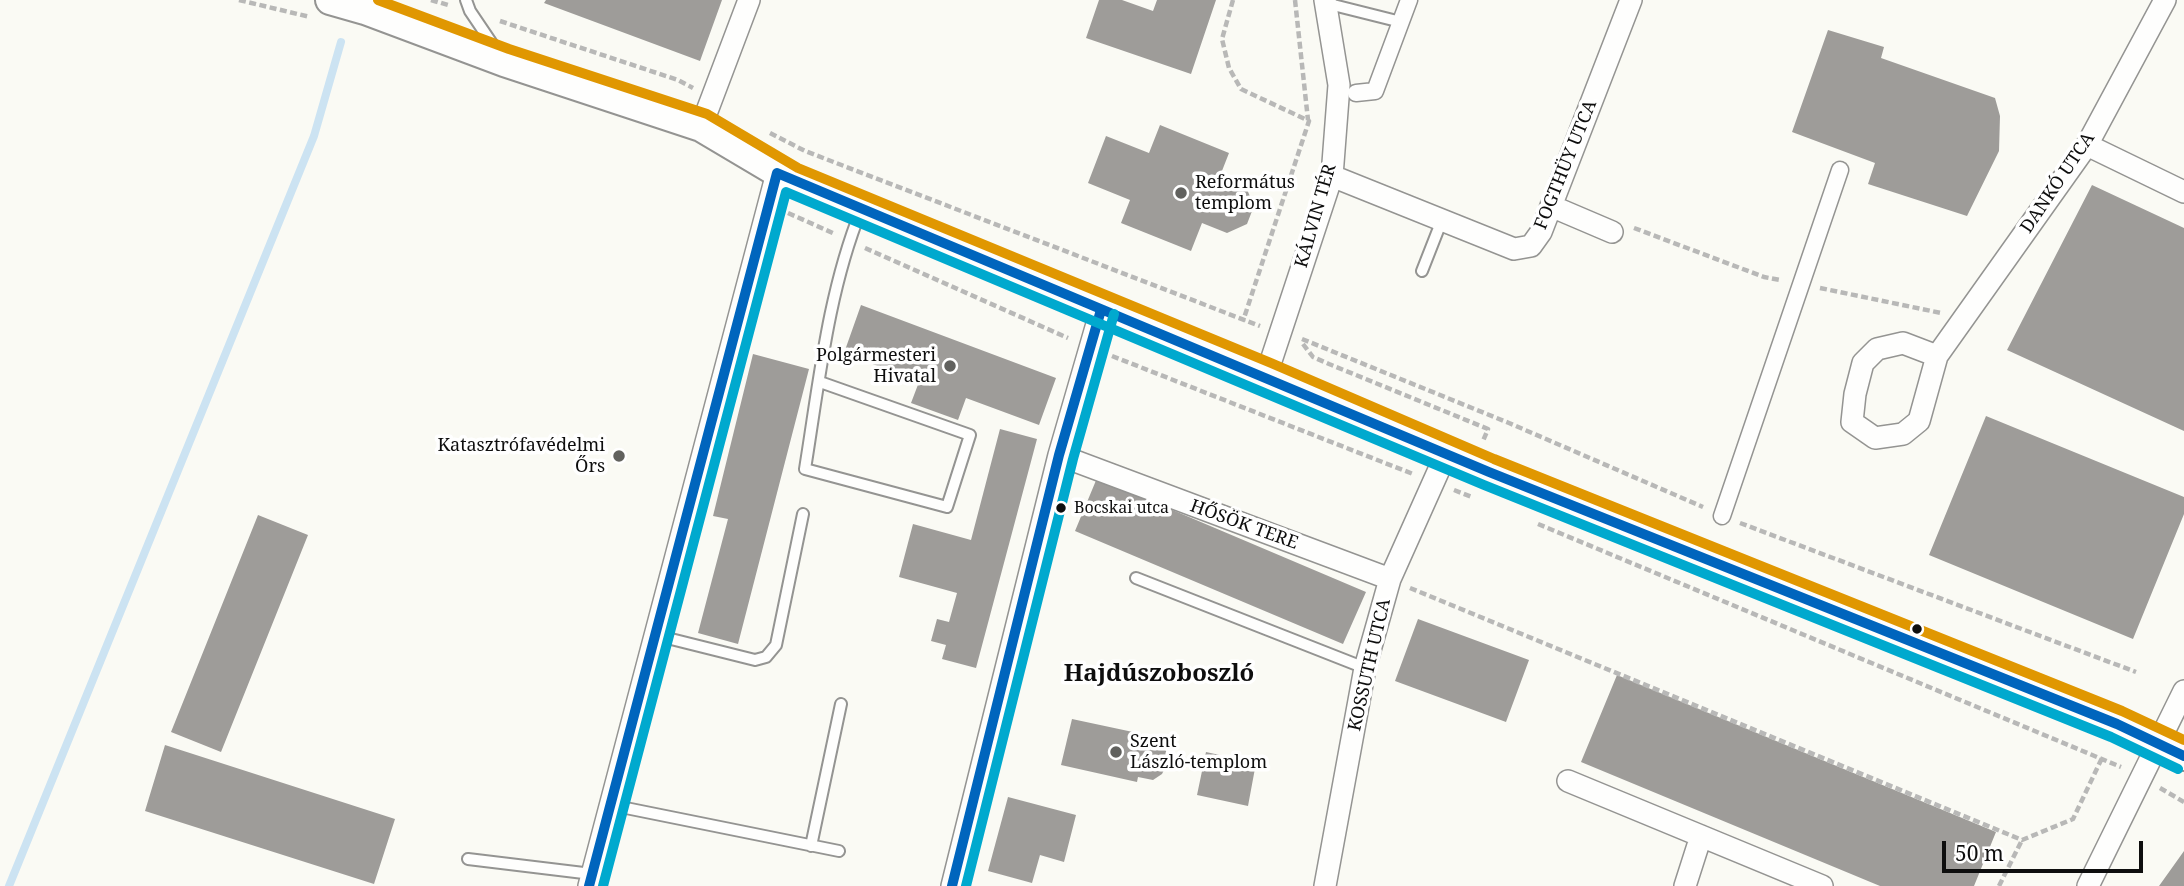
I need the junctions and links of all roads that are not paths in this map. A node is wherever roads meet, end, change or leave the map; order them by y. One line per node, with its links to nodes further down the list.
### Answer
1 (330, 0): 8 (street)
2 (466, 0): 10 (lane)
3 (749, 0): 12 (street)
4 (1409, 0): 9 (street)
5 (1631, 0): 18 (street, FOGTHÜY UTCA)
6 (2165, 0): 13 (street, DANKÓ UTCA)
7 (1325, 1): 9 (lane); 15 (street, KÁLVIN TÉR)
8 (374, 5): 10 (street)
9 (1401, 22): 11 (street)
10 (504, 62): 12 (street)
11 (1356, 93)
12 (701, 127): 16 (street)
13 (2087, 145): 17 (street); 24 (street, DANKÓ UTCA)
14 (1840, 170): 30 (street)
15 (1332, 176): 20 (street, FOGTHÜY UTCA); 25 (street, KÁLVIN TÉR)
16 (784, 177): 19 (street); 33 (street)
17 (2184, 192)
18 (1553, 202): 20 (street, FOGTHÜY UTCA); 21 (street)
19 (861, 211): 23 (street); 26 (lane)
20 (1442, 220): 22 (lane)
21 (1620, 229)
22 (1422, 271)
23 (1101, 310): 25 (street); 28 (street)
24 (1937, 356): 24 (street, DANKÓ UTCA)
25 (1266, 376): 27 (street)
26 (820, 382): 26 (lane)
27 (1446, 454): 32 (street, KOSSUTH UTCA); 37 (street)
28 (1059, 455): 32 (street, HŐSÖK TERE); 46 (street)
29 (803, 514): 33 (lane)
30 (1722, 516)
31 (1136, 578): 34 (lane)
32 (1390, 579): 34 (street, KOSSUTH UTCA)
33 (656, 635): 39 (street)
34 (1365, 668): 47 (street, KOSSUTH UTCA)
35 (2184, 691): 37 (street)
36 (841, 704): 41 (lane)
37 (2172, 750): 49 (street)
38 (1568, 781): 40 (street)
39 (611, 805): 41 (lane); 44 (street)
40 (1701, 835): 45 (street); 48 (street)
41 (811, 846): 42 (lane)
42 (838, 851)
43 (468, 859): 44 (lane)
44 (591, 880)
45 (1686, 885)
46 (952, 886)
47 (1325, 886)
48 (1822, 886)
49 (2088, 886)

